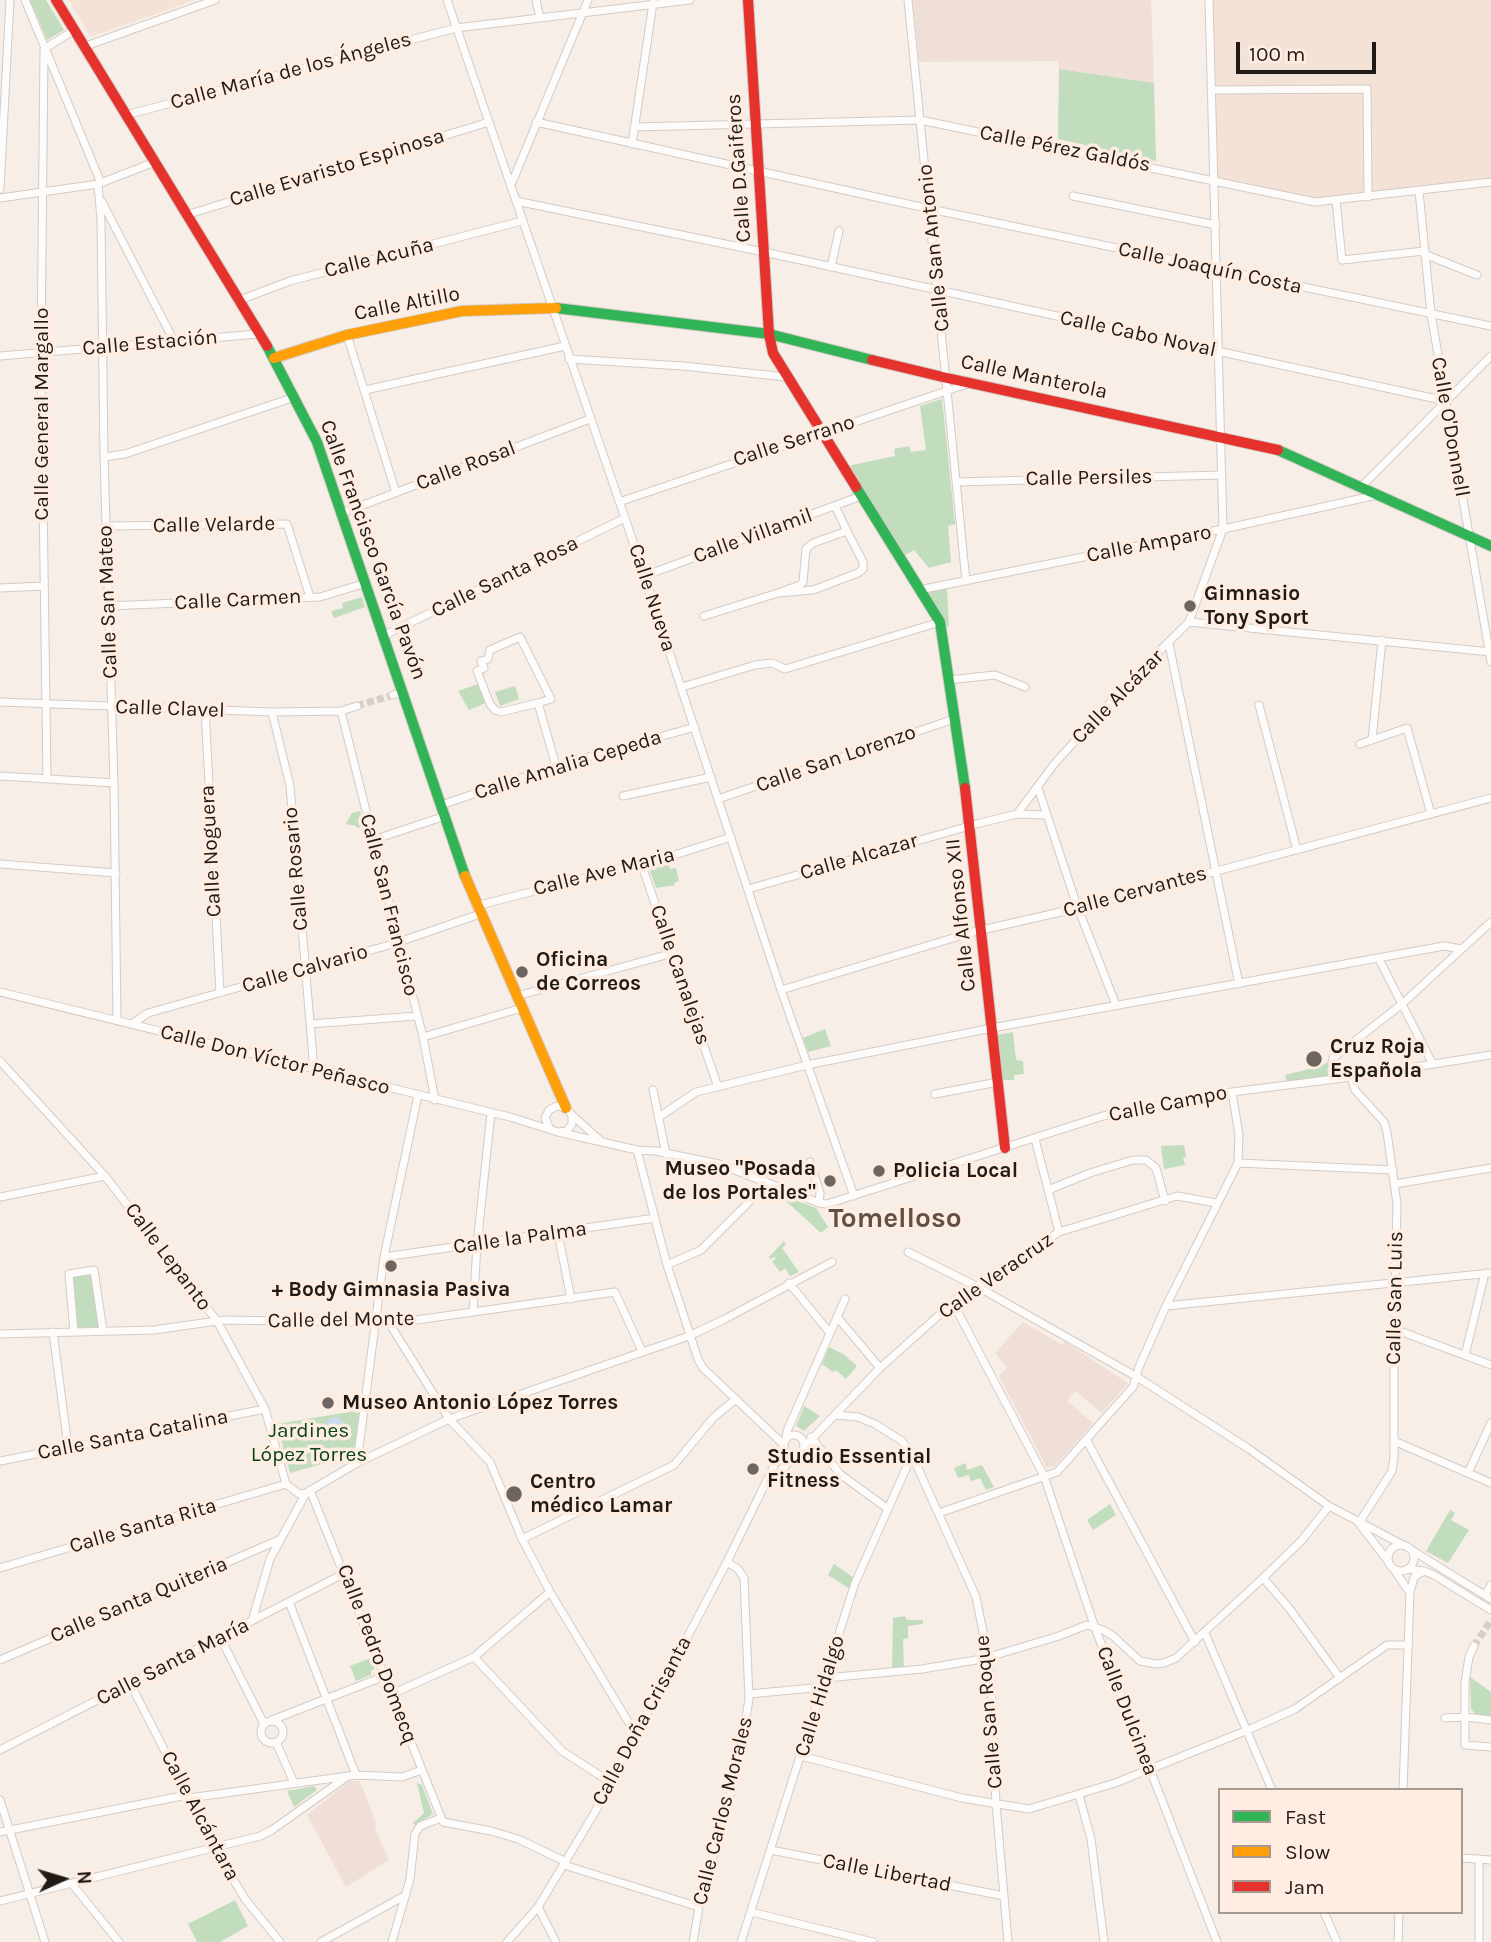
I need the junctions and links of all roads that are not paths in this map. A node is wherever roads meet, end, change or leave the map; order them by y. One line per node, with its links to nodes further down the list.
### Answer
1 (10, 0): 33 (street)
2 (25, 0): 18 (street, Calle San Mateo)
3 (56, 0): 16 (street, Calle Francisco García Pavón)
4 (215, 0): 17 (street)
5 (447, 0): 15 (street, Calle Nueva)
6 (536, 0): 14 (street)
7 (588, 0): 13 (street)
8 (690, 0): 12 (street, Calle María de los Ángeles)
9 (748, 0): 24 (street, Calle D.Gaiferos)
10 (908, 0): 21 (street, Calle San Antonio)
11 (1209, 0): 19 (street)
12 (653, 2): 13 (street, Calle María de los Ángeles); 25 (street)
13 (582, 13): 14 (street, Calle María de los Ángeles); 23 (street)
14 (540, 18): 15 (street, Calle María de los Ángeles)
15 (456, 28): 20 (street, Calle María de los Ángeles); 22 (street, Calle Nueva)
16 (73, 31): 17 (street, Calle Francisco García Pavón); 18 (street)
17 (83, 47): 20 (street, Calle Francisco García Pavón)
18 (44, 48): 31 (street, Calle San Mateo); 35 (street, Calle General Margallo)
19 (1211, 90): 29 (street); 37 (street)
20 (126, 115): 27 (street, Calle Francisco García Pavón)
21 (920, 120): 24 (street, Calle Pérez Galdós); 29 (street, Calle Pérez Galdós); 42 (street, Calle San Antonio)
22 (489, 122): 32 (street, Calle Nueva); 43 (street, Calle Evaristo Espinosa)
23 (536, 122): 26 (street, Calle Joaquín Costa); 32 (street)
24 (756, 123): 25 (street, Calle Pérez Galdós); 28 (street, Calle D.Gaiferos)
25 (634, 127): 26 (street)
26 (632, 144): 28 (street, Calle Joaquín Costa)
27 (155, 162): 31 (street); 43 (street, Calle Francisco García Pavón)
28 (759, 170): 42 (street, Calle Joaquín Costa); 47 (street, Calle D.Gaiferos)
29 (1214, 180): 40 (street, Calle Pérez Galdós); 45 (street)
30 (1491, 182): 34 (street, Calle Pérez Galdós)
31 (100, 184): 35 (street); 39 (street, Calle San Mateo)
32 (511, 186): 41 (street, Calle Nueva)
33 (0, 189)
34 (1419, 191): 37 (street, Calle Pérez Galdós); 48 (street, Calle O'Donnell)
35 (41, 192): 38 (street); 64 (street, Calle General Margallo)
36 (1073, 196): 45 (street)
37 (1368, 197): 40 (street, Calle Pérez Galdós)
38 (0, 198)
39 (100, 198): 60 (street); 62 (street, Calle San Mateo)
40 (1336, 200): 48 (street)
41 (516, 201): 44 (street, Calle Nueva); 47 (street, Calle Cabo Noval)
42 (930, 209): 50 (street, Calle Joaquín Costa); 52 (street, Calle San Antonio)
43 (186, 215): 53 (street, Calle Francisco García Pavón)
44 (522, 221): 53 (street, Calle Acuña); 54 (street, Calle Nueva)
45 (1216, 225): 50 (street)
46 (839, 231): 49 (street)
47 (764, 252): 49 (street, Calle Cabo Noval); 58 (street, Calle D.Gaiferos)
48 (1424, 253): 51 (street); 55 (street, Calle O'Donnell)
49 (831, 267): 52 (street, Calle Cabo Noval)
50 (1217, 270): 55 (street, Calle Joaquín Costa); 63 (street)
51 (1477, 275)
52 (938, 291): 63 (street, Calle Cabo Noval); 70 (street, Calle San Antonio)
53 (237, 301): 57 (street, Calle Francisco García Pavón)
54 (551, 307): 58 (street, Calle Manterola); 59 (street, Calle Altillo); 61 (street, Calle Nueva)
55 (1431, 314): 56 (street, Calle Joaquín Costa); 73 (street, Calle O'Donnell)
56 (1491, 326)
57 (258, 334): 60 (street, Calle Estación); 67 (street, Calle Francisco García Pavón)
58 (769, 334): 69 (street, Calle Alfonso XII); 70 (street, Calle Manterola)
59 (347, 335): 67 (street, Calle Altillo); 71 (street)
60 (174, 341): 62 (street, Calle Estación)
61 (565, 346): 68 (street, Calle Nueva); 71 (street)
62 (102, 347): 64 (street, Calle Estación); 77 (street, Calle San Mateo)
63 (1218, 351): 73 (street, Calle Cabo Noval); 76 (street)
64 (41, 353): 65 (street, Calle Estación); 96 (street, Calle General Margallo)
65 (0, 356)
66 (1491, 356): 73 (street)
67 (274, 358): 72 (street, Calle Francisco García Pavón)
68 (569, 359): 69 (street); 74 (street, Calle Nueva)
69 (786, 377): 75 (street, Calle Alfonso XII)
70 (948, 384): 75 (street, Calle Serrano); 76 (street, Calle Manterola); 79 (street, Calle San Antonio)
71 (365, 390): 81 (street)
72 (295, 397): 77 (street); 86 (street, Calle Francisco García Pavón)
73 (1446, 402): 80 (street); 91 (street, Calle O'Donnell)
74 (590, 419): 81 (street, Calle Rosal); 84 (street, Calle Nueva)
75 (821, 432): 83 (street, Calle Alfonso XII); 84 (street, Calle Serrano)
76 (1221, 436): 78 (street); 80 (street, Calle Manterola)
77 (104, 457): 88 (street, Calle San Mateo)
78 (1222, 475): 79 (street, Calle Persiles); 89 (street)
79 (957, 482): 94 (street, Calle San Antonio)
80 (1361, 487): 82 (street, Calle Manterola)
81 (396, 493): 86 (street, Calle Rosal)
82 (1378, 495): 89 (street, Calle Amparo); 91 (street, Calle Manterola)
83 (861, 496): 85 (street, Calle Villamil); 98 (street, Calle Alfonso XII)
84 (620, 502): 87 (street, Calle Nueva)
85 (835, 506): 90 (street); 93 (street, Calle Villamil)
86 (342, 513): 95 (street, Calle Francisco García Pavón)
87 (625, 518): 93 (street, Calle Nueva); 105 (street, Calle Santa Rosa)
88 (106, 526): 100 (street, Calle Velarde); 101 (street, Calle San Mateo)
89 (1223, 529): 94 (street, Calle Amparo); 104 (street, Calle Alcázar)
90 (847, 531): 99 (street); 99 (street)
91 (1469, 537): 92 (street, Calle Manterola); 108 (street, Calle O'Donnell)
92 (1491, 546)
93 (644, 576): 111 (street, Calle Nueva)
94 (966, 581): 98 (street, Calle Amparo)
95 (366, 583): 100 (street, Calle Carmen); 105 (street, Calle Francisco García Pavón)
96 (43, 586): 97 (street); 114 (street, Calle General Margallo)
97 (0, 589)
98 (919, 590): 103 (street, Calle Alfonso XII)
99 (778, 593): 102 (street)
100 (310, 597): 101 (street, Calle Carmen)
101 (108, 606): 118 (street, Calle San Mateo)
102 (704, 616)
103 (940, 622): 110 (street, Calle Alfonso XII); 111 (street)
104 (1189, 622): 106 (street); 107 (street, Calle Alcázar)
105 (385, 635): 135 (street, Calle Francisco García Pavón)
106 (1382, 640): 108 (street); 124 (street)
107 (1169, 644): 131 (street, Calle Alcázar); 145 (street)
108 (1490, 651): 109 (street, Calle O'Donnell)
109 (1491, 662)
110 (948, 680): 112 (street); 122 (street, Calle Alfonso XII)
111 (681, 687): 123 (street, Calle Nueva)
112 (1025, 687)
113 (0, 702): 114 (street, Calle Clavel)
114 (44, 703): 118 (street, Calle Clavel); 129 (street, Calle General Margallo)
115 (538, 703): 115 (street); 126 (street)
116 (1259, 705): 142 (street)
117 (357, 706): 120 (street, Calle Clavel)
118 (111, 707): 119 (street, Calle Clavel); 130 (street, Calle San Mateo)
119 (205, 709): 121 (street, Calle Clavel); 160 (street, Calle Noguera)
120 (341, 710): 121 (street, Calle Clavel); 141 (street, Calle San Francisco)
121 (272, 712): 156 (street, Calle Rosario)
122 (954, 719): 134 (street, Calle San Lorenzo); 139 (street, Calle Alfonso XII)
123 (695, 727): 126 (street, Calle Amalia Cepeda); 128 (street, Calle Nueva)
124 (1372, 740): 125 (street); 137 (street)
125 (1360, 744)
126 (556, 766): 135 (street, Calle Amalia Cepeda)
127 (0, 776): 129 (street)
128 (711, 777): 132 (street); 134 (street, Calle Nueva)
129 (47, 779): 130 (street)
130 (114, 783): 146 (street, Calle San Mateo)
131 (1038, 788): 136 (street, Calle Alcázar); 138 (street)
132 (623, 796)
133 (1491, 798): 137 (street, Calle Cervantes)
134 (718, 799): 140 (street, Calle Nueva)
135 (443, 811): 141 (street, Calle Amalia Cepeda); 149 (street, Calle Francisco García Pavón)
136 (1017, 814): 138 (street); 139 (street)
137 (1431, 814): 142 (street, Calle Cervantes)
138 (1047, 815): 148 (street)
139 (971, 825): 147 (street, Calle Alcazar); 151 (street, Calle Alfonso XII)
140 (731, 837): 143 (street, Calle Ave Maria); 147 (street, Calle Nueva)
141 (373, 840): 152 (street, Calle San Francisco)
142 (1297, 849): 145 (street, Calle Cervantes)
143 (641, 863): 149 (street, Calle Ave Maria); 154 (street, Calle Canalejas)
144 (0, 864): 146 (street)
145 (1215, 870): 148 (street, Calle Cervantes); 157 (street)
146 (117, 873): 166 (street, Calle San Mateo)
147 (748, 888): 158 (street, Calle Nueva)
148 (1078, 908): 151 (street, Calle Cervantes); 163 (street)
149 (478, 910): 152 (street, Calle Calvario); 161 (street, Calle Francisco García Pavón)
150 (1491, 922): 153 (street)
151 (981, 931): 158 (street, Calle Cervantes); 169 (street, Calle Alfonso XII)
152 (397, 943): 156 (street, Calle Calvario); 165 (street, Calle San Francisco)
153 (1461, 949): 155 (street); 162 (street)
154 (673, 953): 161 (street); 179 (street, Calle Canalejas)
155 (1379, 959): 157 (street); 162 (street)
156 (306, 969): 160 (street, Calle Calvario); 168 (street, Calle Rosario)
157 (1239, 984): 163 (street)
158 (781, 990): 174 (street, Calle Nueva)
159 (0, 992): 166 (street, Calle Don Víctor Peñasco)
160 (220, 993): 167 (street, Calle Calvario)
161 (517, 996): 164 (street, Calle Francisco García Pavón)
162 (1402, 1004): 173 (street); 177 (street)
163 (1116, 1005): 169 (street)
164 (522, 1007): 170 (street); 185 (street, Calle Francisco García Pavón)
165 (417, 1016): 168 (street); 170 (street, Calle San Francisco)
166 (117, 1020): 167 (street, Calle Don Víctor Peñasco)
167 (132, 1024): 175 (street, Calle Don Víctor Peñasco)
168 (310, 1024): 175 (street, Calle Rosario)
169 (992, 1028): 174 (street); 178 (street, Calle Alfonso XII)
170 (423, 1037): 184 (street, Calle San Francisco)
171 (1491, 1055): 173 (street, Calle Campo)
172 (0, 1060): 198 (street, Calle Lepanto)
173 (1432, 1063): 176 (street, Calle Campo)
174 (807, 1065): 179 (street); 202 (street, Calle Nueva)
175 (314, 1070): 183 (street, Calle Don Víctor Peñasco)
176 (1351, 1077): 177 (street, Calle Campo); 197 (street, Calle San Luis)
177 (1336, 1078): 181 (street, Calle Campo)
178 (998, 1082): 182 (street); 191 (street, Calle Alfonso XII)
179 (718, 1087): 187 (street)
180 (653, 1090): 187 (street)
181 (1231, 1092): 189 (street, Calle Campo); 195 (street)
182 (935, 1094)
183 (418, 1095): 184 (street, Calle Don Víctor Peñasco); 212 (street)
184 (435, 1100): 186 (street, Calle Don Víctor Peñasco)
185 (569, 1111): 188 (street); 188 (street); 190 (street)
186 (491, 1113): 188 (street, Calle Don Víctor Peñasco); 210 (street)
187 (659, 1117): 193 (street)
188 (554, 1131): 190 (street, Calle Don Víctor Peñasco)
189 (1035, 1139): 191 (street, Calle Campo); 201 (street, Calle Veracruz)
190 (601, 1142): 192 (street, Calle Don Víctor Peñasco)
191 (1005, 1148): 202 (street, Calle Campo)
192 (636, 1150): 193 (street, Calle Don Víctor Peñasco); 207 (street)
193 (666, 1154): 199 (street, Calle Don Víctor Peñasco)
194 (810, 1162): 205 (street)
195 (1238, 1163): 197 (street); 206 (street)
196 (1491, 1168): 200 (street)
197 (1393, 1170): 200 (street, Calle San Luis)
198 (105, 1176): 203 (street); 225 (street, Calle Lepanto)
199 (765, 1181): 205 (street, Calle Don Víctor Peñasco); 214 (street)
200 (1395, 1184): 217 (street, Calle San Luis)
201 (1048, 1191): 204 (street); 208 (street, Calle Veracruz)
202 (854, 1196): 205 (street)
203 (0, 1197)
204 (1165, 1201): 206 (street); 208 (street)
205 (819, 1203)
206 (1216, 1203): 222 (street)
207 (655, 1218): 209 (street, Calle la Palma); 214 (street)
208 (1059, 1232): 218 (street, Calle Veracruz)
209 (558, 1233): 210 (street, Calle la Palma); 219 (street)
210 (477, 1245): 212 (street, Calle la Palma); 223 (street)
211 (908, 1252): 218 (street)
212 (384, 1258): 226 (street)
213 (832, 1262): 216 (street)
214 (667, 1265): 234 (street)
215 (1488, 1273): 217 (street); 236 (street)
216 (789, 1283): 232 (street); 234 (street)
217 (1394, 1283): 222 (street); 228 (street, Calle San Luis)
218 (978, 1287): 221 (street, Calle Veracruz); 239 (street)
219 (571, 1299): 223 (street, Calle del Monte); 235 (street, Calle del Monte)
220 (845, 1299): 224 (street, Calle Doña Crisanta)
221 (953, 1303): 238 (street, Calle Veracruz); 256 (street, Calle Dulcinea)
222 (1167, 1306): 239 (street)
223 (473, 1312): 227 (street, Calle del Monte)
224 (838, 1318): 232 (street, Calle Doña Crisanta); 238 (street)
225 (217, 1321): 226 (street, Calle del Monte); 229 (street, Calle del Monte); 241 (street, Calle Lepanto)
226 (377, 1323): 227 (street, Calle del Monte); 254 (street)
227 (389, 1323): 243 (street)
228 (1394, 1329): 236 (street); 247 (street, Calle San Luis)
229 (103, 1331): 231 (street, Calle del Monte); 231 (street)
230 (53, 1332): 231 (street, Calle del Monte); 233 (street, Calle del Monte); 249 (street)
231 (74, 1332)
232 (830, 1333): 248 (street, Calle Doña Crisanta)
233 (0, 1334)
234 (689, 1336): 235 (street); 240 (street)
235 (642, 1351): 243 (street)
236 (1465, 1355): 237 (street)
237 (1491, 1365)
238 (880, 1368): 242 (street, Calle Veracruz)
239 (1137, 1377): 246 (street); 261 (street)
240 (736, 1399): 248 (street); 265 (street)
241 (265, 1409): 249 (street, Calle Santa Catalina); 258 (street, Calle Lepanto)
242 (835, 1415): 245 (street, Calle Veracruz); 252 (street)
243 (449, 1419): 254 (street); 265 (street)
244 (1491, 1423): 255 (street)
245 (811, 1437): 250 (street, Calle Veracruz); 262 (street)
246 (1086, 1438): 256 (street); 285 (street)
247 (1394, 1441): 255 (street); 264 (street, Calle San Luis)
248 (785, 1442): 250 (street); 251 (street); 259 (street, Calle Doña Crisanta)
249 (68, 1447): 253 (street, Calle Santa Catalina)
250 (804, 1447): 251 (street, Calle Doña Crisanta)
251 (798, 1454): 259 (street, Calle Doña Crisanta)
252 (912, 1455): 262 (street, Calle Hidalgo); 263 (street, Calle San Roque)
253 (0, 1461)
254 (358, 1463): 260 (street)
255 (1468, 1473): 257 (street)
256 (1044, 1476): 263 (street); 282 (street, Calle Dulcinea)
257 (1491, 1483)
258 (286, 1484): 260 (street); 270 (street, Calle Santa Rita)
259 (761, 1489): 268 (street, Calle Doña Crisanta)
260 (308, 1492): 266 (street); 273 (street, Calle Pedro Domecq)
261 (1329, 1506): 264 (street); 274 (street)
262 (888, 1509): 292 (street, Calle Hidalgo)
263 (939, 1513): 289 (street, Calle San Roque)
264 (1359, 1523): 267 (street); 269 (street)
265 (522, 1539): 276 (street)
266 (279, 1540): 281 (street); 290 (street, Calle Santa Quiteria)
267 (1408, 1548): 269 (street); 271 (street); 278 (street)
268 (727, 1562): 297 (street, Calle Carlos Morales); 304 (street, Calle Doña Crisanta)
269 (1391, 1564): 271 (street); 277 (street)
270 (0, 1568)
271 (1407, 1569): 272 (street)
272 (1424, 1571): 277 (street); 280 (street)
273 (345, 1573): 279 (street, Calle Santa María); 291 (street, Calle Pedro Domecq)
274 (1263, 1578): 283 (street); 293 (street)
275 (1491, 1585): 278 (street)
276 (550, 1592): 288 (street); 304 (street)
277 (1410, 1593): 286 (street)
278 (1488, 1597)
279 (289, 1602): 281 (street, Calle Santa María); 298 (street)
280 (1491, 1610)
281 (252, 1621): 284 (street, Calle Santa María)
282 (1095, 1628): 285 (street); 289 (street); 309 (street, Calle Dulcinea)
283 (1205, 1633): 285 (street); 303 (street)
284 (220, 1637): 294 (street, Calle Santa María); 302 (street)
285 (1195, 1642)
286 (1409, 1645): 293 (street); 315 (street)
287 (1474, 1646): 299 (street)
288 (474, 1657): 296 (street); 312 (street)
289 (988, 1657): 292 (street); 319 (street, Calle San Roque)
290 (0, 1660)
291 (385, 1676): 296 (street, Calle Pedro Domecq); 298 (street)
292 (826, 1678): 295 (street, Calle Hidalgo)
293 (1340, 1678): 303 (street)
294 (130, 1683): 307 (street, Calle Santa María); 317 (street, Calle Alcántara)
295 (823, 1687): 297 (street); 308 (street, Calle Hidalgo)
296 (392, 1694): 310 (street, Calle Pedro Domecq)
297 (749, 1695): 335 (street, Calle Carlos Morales)
298 (326, 1699): 302 (street); 311 (street)
299 (1466, 1717): 300 (street); 301 (street); 306 (street)
300 (1445, 1718)
301 (1491, 1720)
302 (268, 1722): 305 (street); 305 (street)
303 (1248, 1730): 309 (street); 314 (street)
304 (635, 1733): 312 (street, Calle Doña Crisanta)
305 (276, 1742): 313 (street)
306 (1491, 1747)
307 (0, 1750)
308 (801, 1756): 319 (street); 324 (street, Calle Hidalgo)
309 (1148, 1769): 316 (street); 352 (street, Calle Dulcinea)
310 (422, 1770): 311 (street); 320 (street, Calle Pedro Domecq)
311 (352, 1775): 313 (street); 323 (street)
312 (610, 1782): 328 (street, Calle Doña Crisanta)
313 (294, 1783): 317 (street)
314 (1271, 1788)
315 (1403, 1788)
316 (1079, 1795): 319 (street); 351 (street)
317 (188, 1797): 321 (street); 323 (street, Calle Alcántara)
318 (0, 1800): 321 (street)
319 (996, 1804): 332 (street, Calle San Roque)
320 (442, 1820): 328 (street); 331 (street)
321 (10, 1830): 322 (street); 330 (street)
322 (0, 1832)
323 (215, 1849): 329 (street); 342 (street, Calle Alcántara)
324 (771, 1850): 332 (street, Calle Libertad); 336 (street, Calle Hidalgo)
325 (1463, 1858): 326 (street)
326 (1479, 1859): 327 (street); 355 (street)
327 (1491, 1860)
328 (565, 1864): 334 (street, Calle Doña Crisanta); 335 (street)
329 (72, 1884): 330 (street); 341 (street)
330 (30, 1894): 333 (street); 340 (street)
331 (406, 1895): 343 (street); 344 (street)
332 (1003, 1896): 350 (street, Calle San Roque)
333 (0, 1901)
334 (538, 1907): 339 (street, Calle Doña Crisanta); 346 (street)
335 (699, 1907): 347 (street, Calle Carlos Morales)
336 (751, 1912): 348 (street, Calle Hidalgo); 349 (street)
337 (1325, 1914): 353 (street)
338 (1399, 1914): 354 (street)
339 (514, 1938): 345 (street, Calle Doña Crisanta)
340 (45, 1942)
341 (119, 1942)
342 (280, 1942)
343 (321, 1942)
344 (392, 1942)
345 (507, 1942)
346 (556, 1942)
347 (693, 1942)
348 (740, 1942)
349 (873, 1942)
350 (1008, 1942)
351 (1104, 1942)
352 (1217, 1942)
353 (1337, 1942)
354 (1398, 1942)
355 (1479, 1942)

